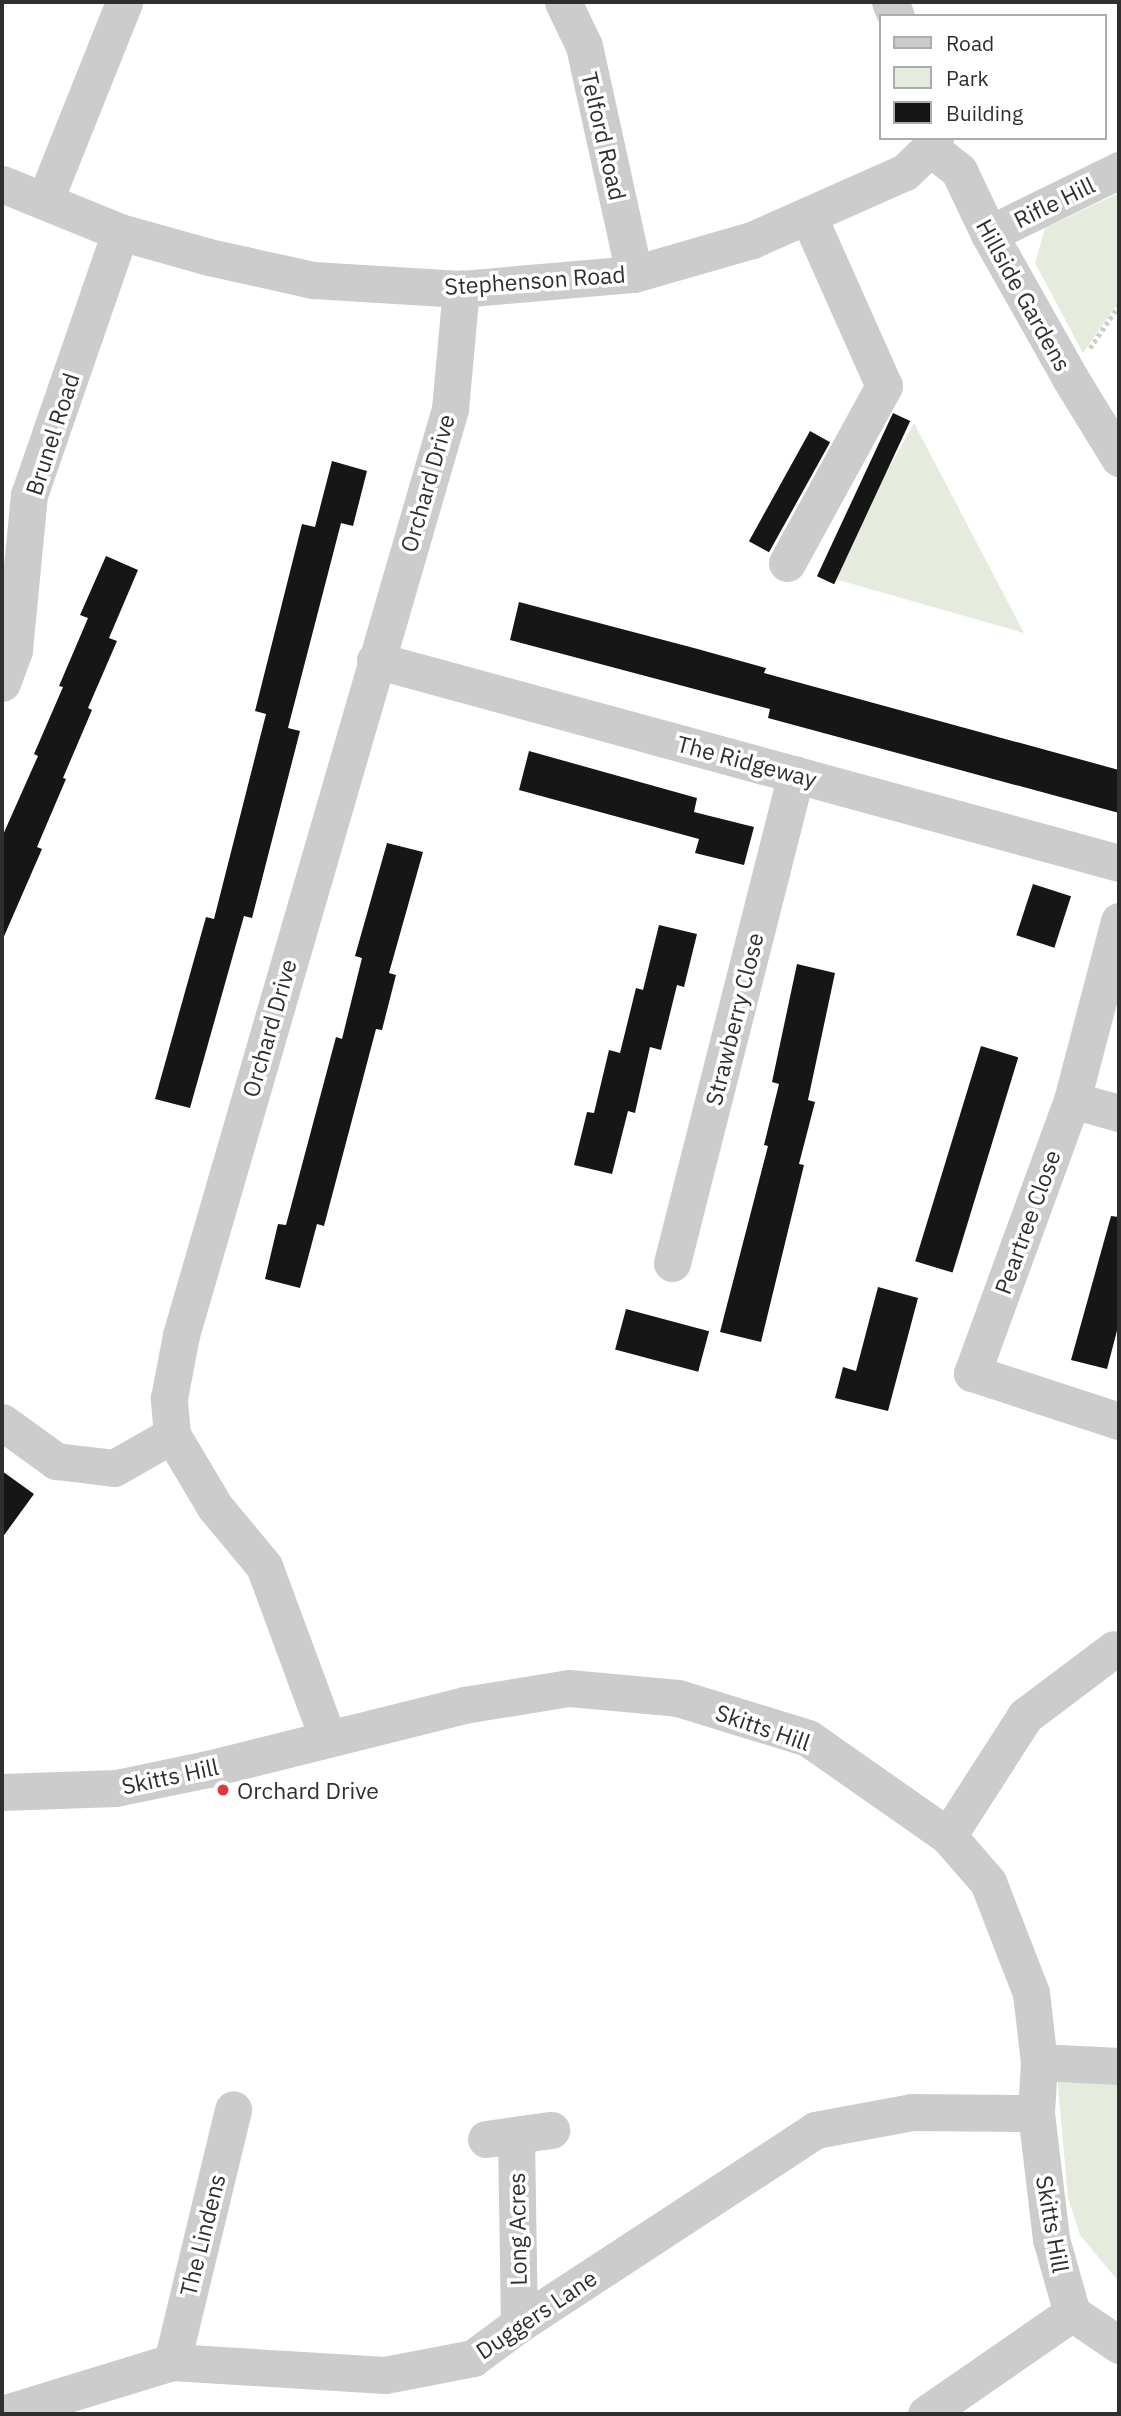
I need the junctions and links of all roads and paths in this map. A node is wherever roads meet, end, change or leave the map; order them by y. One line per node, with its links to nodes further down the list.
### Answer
1 (124, 2): 6 (street)
2 (563, 2): 10 (street, Telford Road)
3 (932, 143): 7 (street, Stephenson Road); 9 (street, Hillside Gardens)
4 (1119, 170): 9 (street, Rifle Hill)
5 (2, 184): 6 (street, Stephenson Road)
6 (44, 200): 8 (street, Stephenson Road)
7 (808, 215): 10 (street, Stephenson Road); 16 (street)
8 (120, 232): 11 (street, Stephenson Road); 15 (street, Brunel Road)
9 (989, 234): 13 (street, Hillside Gardens)
10 (634, 274): 11 (street, Stephenson Road)
11 (461, 289): 17 (street, Orchard Drive)
12 (1119, 305): 13 (path)
13 (1070, 378): 14 (street, Hillside Gardens)
14 (1119, 458)
15 (15, 491): 18 (street, Brunel Road)
16 (787, 562)
17 (374, 660): 19 (street, The Ridgeway); 27 (street, Orchard Drive)
18 (2, 683)
19 (796, 774): 20 (street, The Ridgeway); 24 (street, Strawberry Close)
20 (1119, 863)
21 (1119, 921): 22 (street, Peartree Close)
22 (1072, 1100): 23 (street); 25 (street, Peartree Close)
23 (1119, 1113)
24 (672, 1263)
25 (1119, 1421)
26 (2, 1422): 27 (street)
27 (172, 1434): 29 (street, Orchard Drive)
28 (1114, 1649): 31 (street)
29 (328, 1739): 30 (street, Skitts Hill); 31 (street, Skitts Hill)
30 (2, 1792)
31 (948, 1836): 32 (street, Skitts Hill)
32 (1039, 2062): 33 (street); 35 (street, Skitts Hill)
33 (1119, 2066)
34 (233, 2109): 40 (street, The Lindens)
35 (1036, 2113): 37 (street, Skitts Hill); 38 (street, Duggers Lane)
36 (517, 2134): 38 (street, Long Acres)
37 (1072, 2313): 39 (street); 42 (street)
38 (519, 2324): 40 (street, Duggers Lane)
39 (1119, 2345)
40 (172, 2362): 41 (street, Duggers Lane)
41 (2, 2413)
42 (926, 2414)

